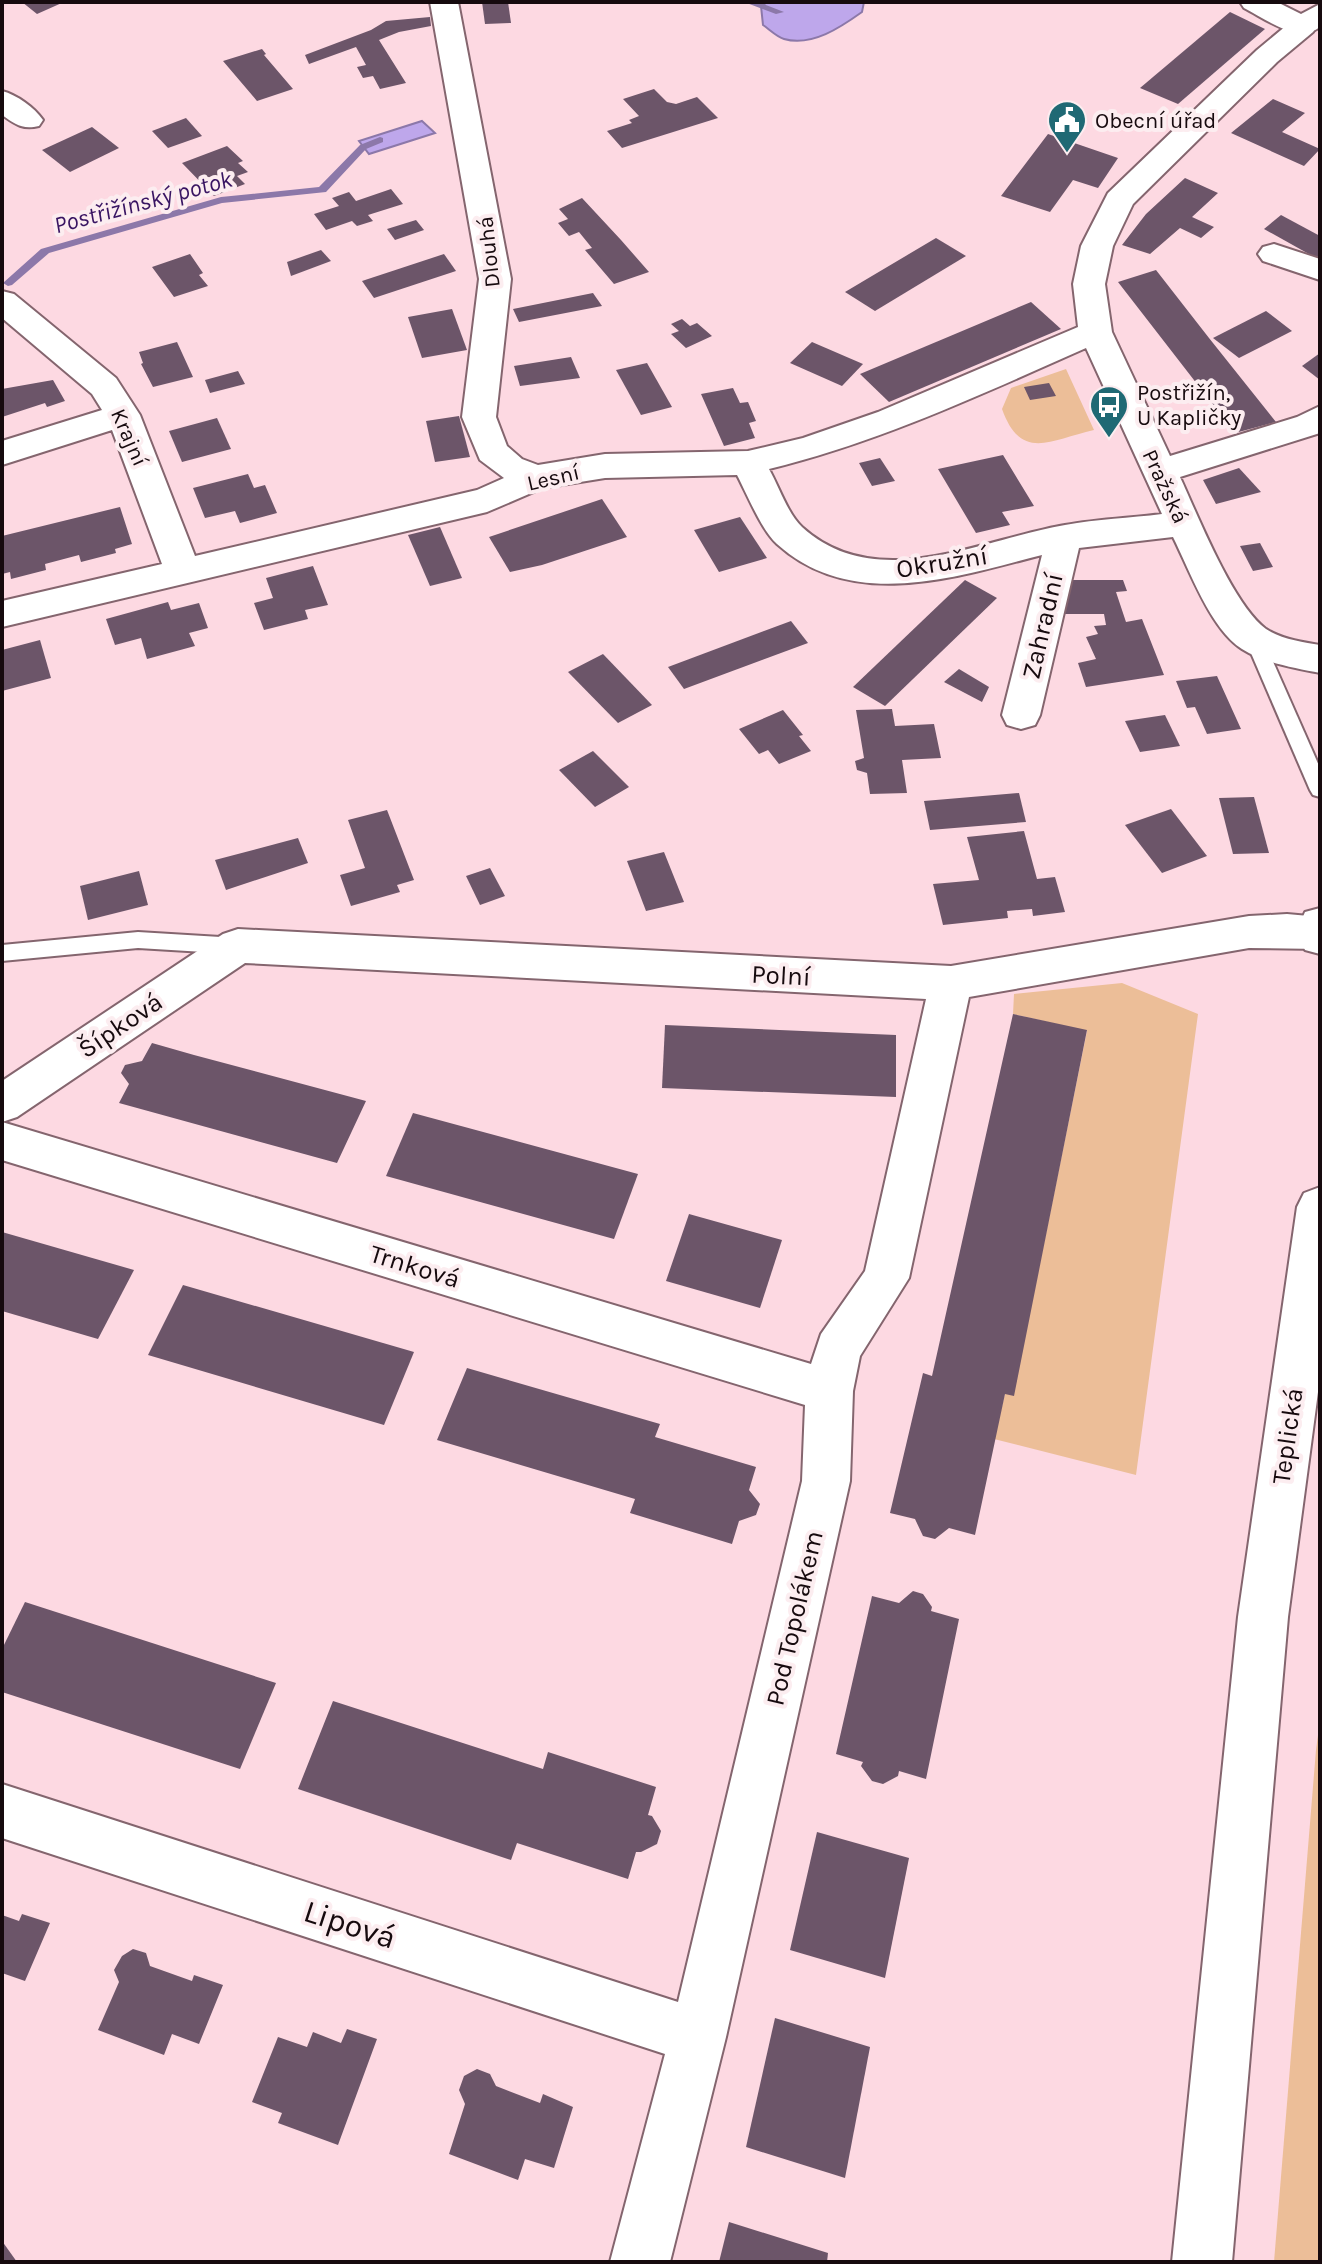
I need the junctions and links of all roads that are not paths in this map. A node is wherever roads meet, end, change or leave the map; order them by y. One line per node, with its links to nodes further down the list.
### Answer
1 (444, 2): 15 (street, Dlouhá)
2 (1254, 2): 3 (street)
3 (1312, 19): 9 (street, Pražská)
4 (2, 100): 5 (street)
5 (28, 120)
6 (1274, 254): 7 (street)
7 (1320, 270)
8 (2, 301): 10 (street, Krajní)
9 (1095, 332): 13 (street, Lesní); 14 (street, Pražská)
10 (123, 415): 12 (street); 18 (street, Krajní)
11 (1320, 417): 14 (street)
12 (2, 453)
13 (748, 463): 15 (street, Lesní); 17 (street, Okružní)
14 (1159, 471): 16 (street, Pražská)
15 (535, 477): 18 (street, Lesní)
16 (1184, 524): 17 (street, Okružní); 20 (street, Pražská)
17 (1064, 537): 22 (street, Zahradní)
18 (182, 569): 19 (street, Lesní)
19 (2, 614)
20 (1254, 639): 21 (street, Pražská); 23 (lane)
21 (1320, 659)
22 (1021, 715)
23 (1320, 790)
24 (1320, 924): 25 (street)
25 (1320, 936): 28 (street, Polní)
26 (238, 946): 27 (lane); 28 (street, Polní); 29 (street, Šípková)
27 (2, 953)
28 (951, 983): 32 (street, Pod Topolákem)
29 (2, 1104)
30 (2, 1141): 32 (street, Trnková)
31 (1320, 1207): 36 (street, Teplická)
32 (829, 1391): 34 (street, Pod Topolákem)
33 (2, 1811): 34 (street, Lipová)
34 (698, 2037): 35 (street, Pod Topolákem)
35 (640, 2262)
36 (1202, 2262)

